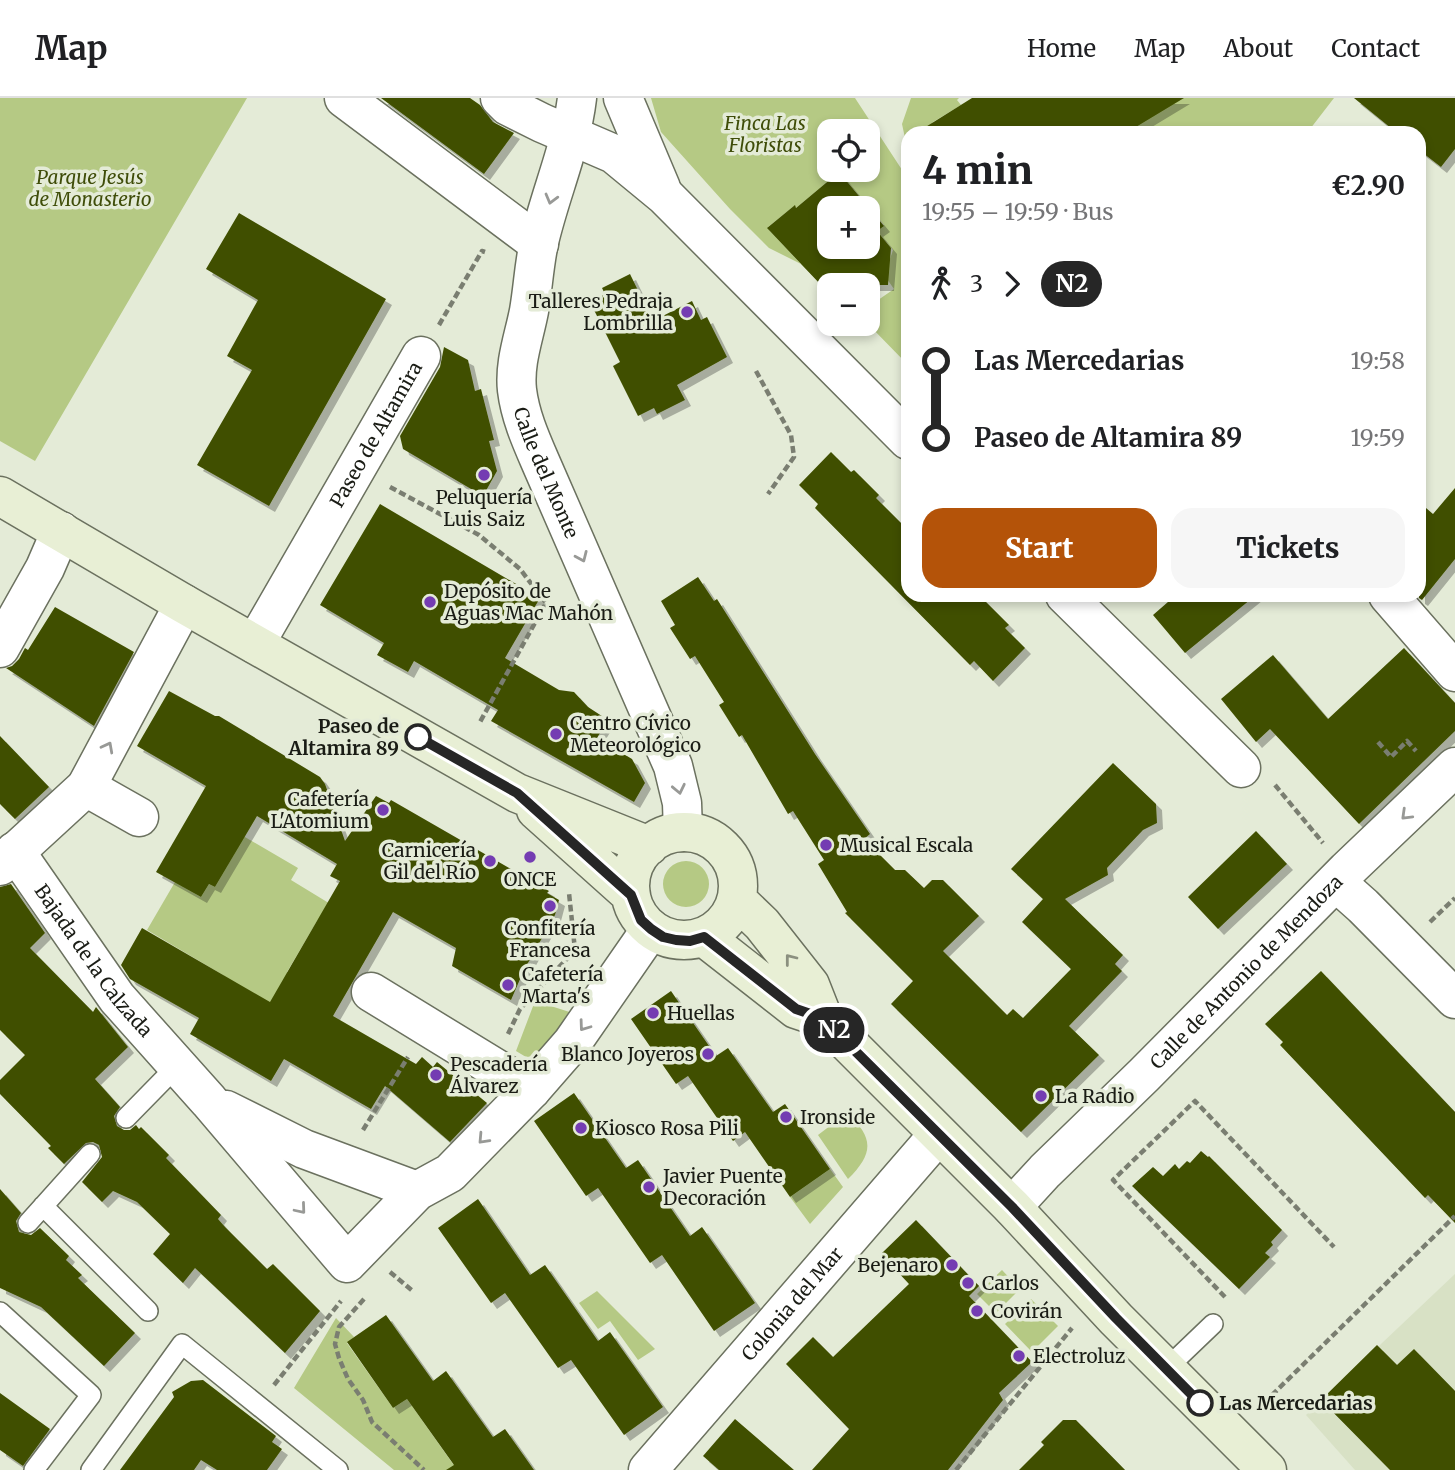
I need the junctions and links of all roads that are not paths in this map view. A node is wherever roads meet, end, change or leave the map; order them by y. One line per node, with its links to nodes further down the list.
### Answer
1 (344, 98): 6 (street)
2 (500, 98): 4 (street)
3 (627, 110): 4 (street); 5 (street)
4 (575, 111): 5 (street); 6 (street, Calle del Monte, one-way to 6)
5 (664, 196): 8 (street)
6 (539, 244): 22 (street, Calle del Monte, one-way to 22)
7 (421, 356): 14 (street, Paseo de Altamira)
8 (901, 433)
9 (0, 496): 10 (main road)
10 (61, 531): 13 (main road); 15 (street)
11 (1072, 602): 18 (street)
12 (1394, 602): 16 (street)
13 (184, 604): 14 (main road); 19 (street, Bajada de la Calzada, one-way to 13)
14 (255, 644): 20 (main road)
15 (0, 648)
16 (1455, 671)
17 (1455, 767): 25 (street, Calle de Antonio de Mendoza, one-way to 25)
18 (1256, 774)
19 (86, 787): 21 (street); 24 (street, Bajada de la Calzada)
20 (517, 793): 23 (main road); 26 (main road)
21 (139, 817)
22 (683, 832): 23 (main road); 27 (main road)
23 (649, 846): 26 (main road)
24 (7, 859): 33 (street, Bajada de la Calzada)
25 (1333, 867): 31 (street); 43 (street, Calle de Antonio de Mendoza)
26 (631, 895): 28 (main road)
27 (737, 900): 29 (main road); 32 (main road, one-way to 27)
28 (651, 929): 29 (main road); 34 (street, one-way to 34)
29 (704, 937): 32 (main road)
30 (371, 992): 34 (street)
31 (1453, 995)
32 (822, 1018): 37 (main road)
33 (177, 1066): 35 (street, Bajada de la Calzada); 36 (lane)
34 (531, 1090): 41 (street, one-way to 41)
35 (209, 1101): 38 (street, Bajada de la Calzada); 40 (street, Bajada de la Calzada)
36 (126, 1118)
37 (938, 1135): 43 (main road); 52 (street, Colonia del Mar)
38 (304, 1149): 40 (street); 41 (street, Bajada de la Calzada)
39 (90, 1154): 42 (lane)
40 (274, 1177): 41 (street, Bajada de la Calzada, one-way to 41)
41 (417, 1191)
42 (43, 1206): 44 (lane); 45 (lane)
43 (1012, 1207): 48 (main road)
44 (28, 1223)
45 (148, 1311)
46 (0, 1312): 49 (lane)
47 (1213, 1324): 48 (lane)
48 (1167, 1369): 53 (main road)
49 (34, 1470)
50 (91, 1470): 51 (lane)
51 (338, 1470)
52 (648, 1470)
53 (1267, 1470)

